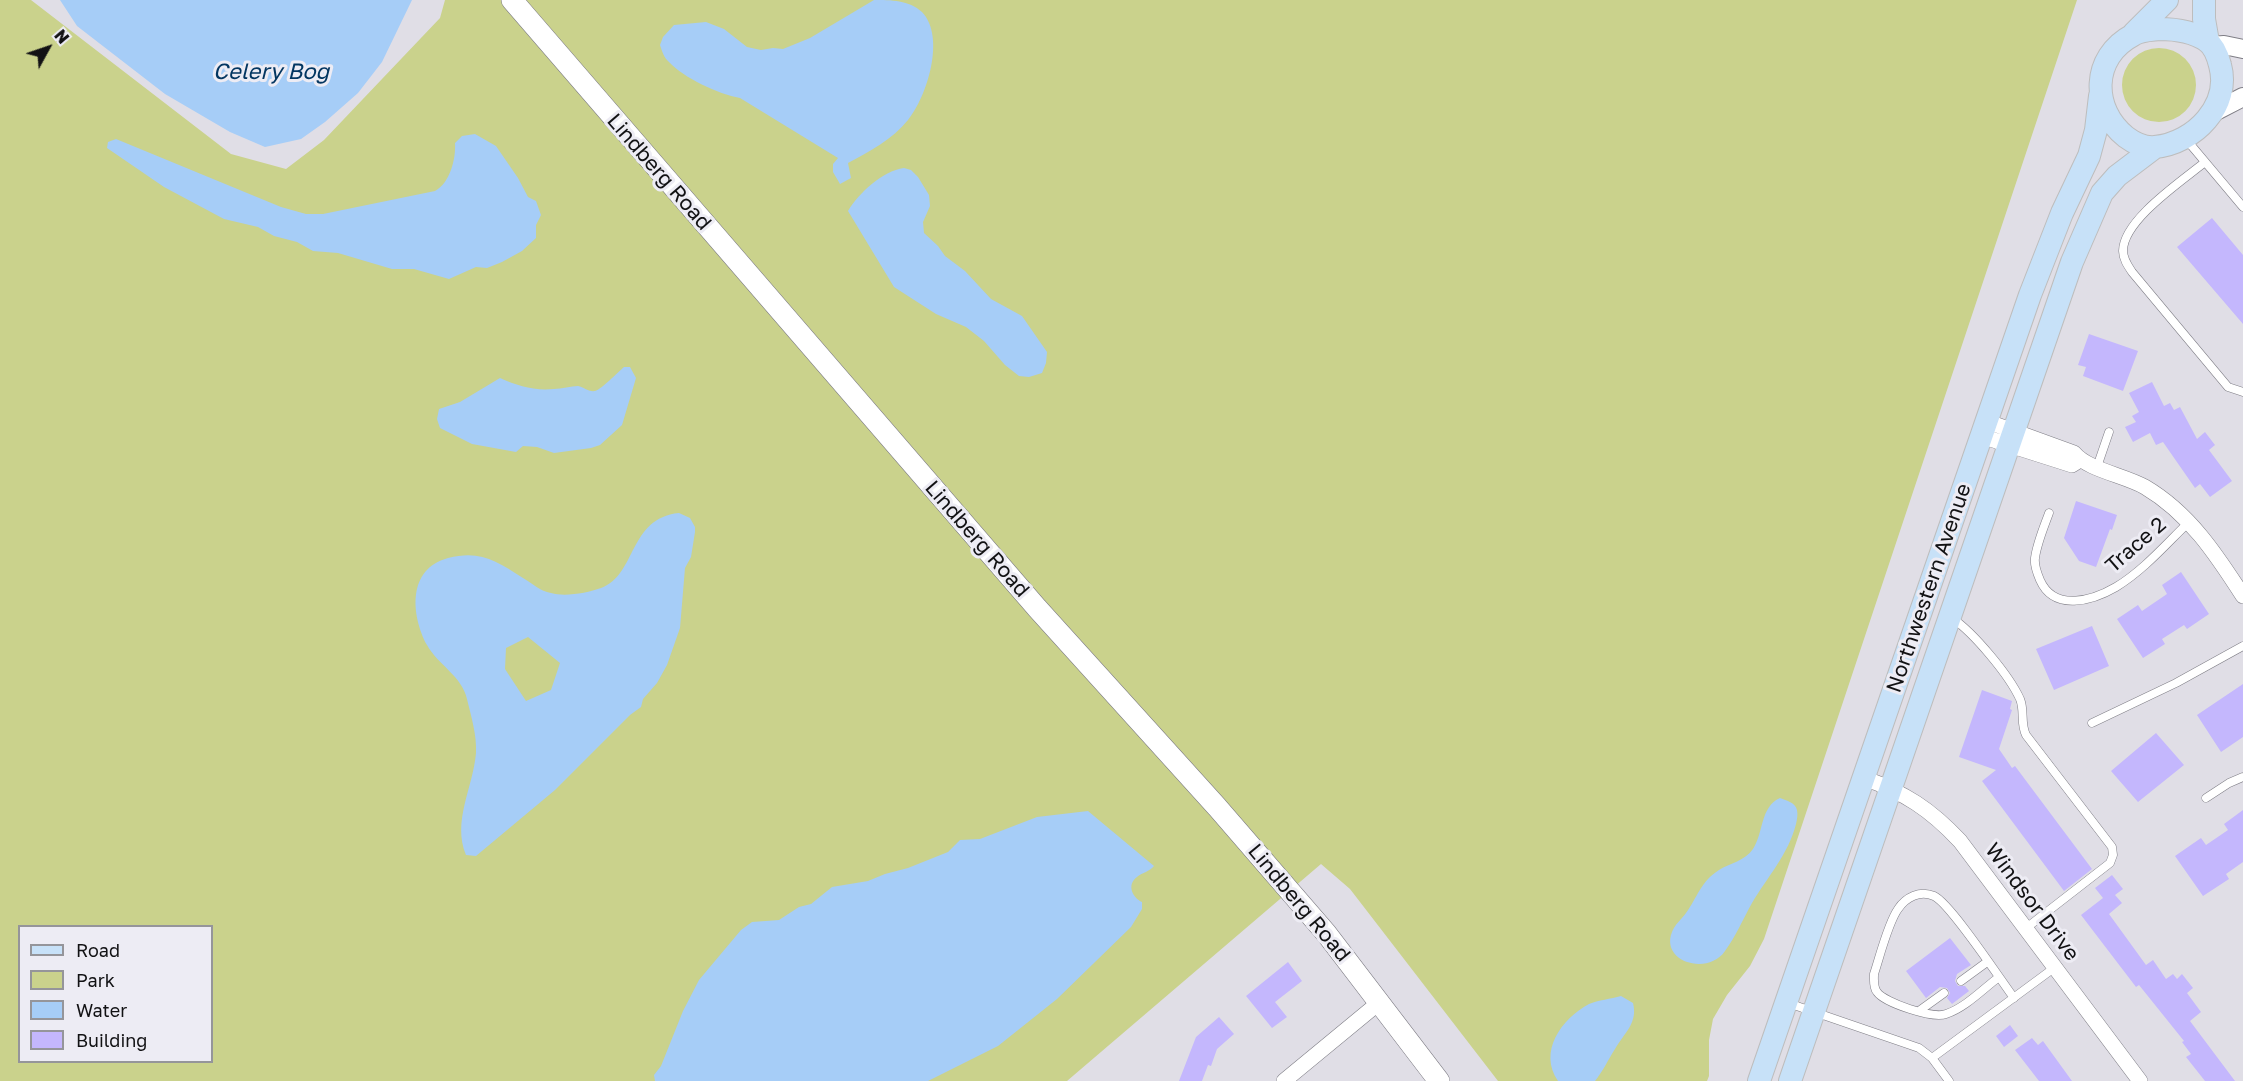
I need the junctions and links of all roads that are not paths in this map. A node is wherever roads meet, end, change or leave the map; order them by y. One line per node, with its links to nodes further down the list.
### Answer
1 (512, 0): 36 (main road, Lindberg Road)
2 (2167, 0): 4 (main road)
3 (2204, 0): 5 (main road)
4 (2134, 33): 5 (main road); 7 (main road)
5 (2210, 44): 6 (street); 9 (main road)
6 (2243, 50)
7 (2100, 96): 11 (main road); 15 (main road, Northwestern Avenue)
8 (2243, 97): 9 (street)
9 (2214, 112): 10 (main road)
10 (2184, 137): 11 (main road); 12 (lane)
11 (2154, 148): 17 (main road, Northwestern Avenue)
12 (2205, 162): 13 (lane); 14 (lane)
13 (2243, 207)
14 (2243, 392)
15 (1983, 429): 17 (street); 26 (main road, Northwestern Avenue)
16 (2109, 432): 18 (lane)
17 (2012, 438): 18 (street); 22 (main road, Northwestern Avenue)
18 (2097, 467): 20 (street)
19 (2049, 513): 20 (lane, Trace 2)
20 (2189, 522): 21 (street)
21 (2242, 594)
22 (1951, 618): 27 (main road, Northwestern Avenue); 29 (lane)
23 (2243, 646): 24 (lane)
24 (2092, 723)
25 (2243, 777): 28 (lane)
26 (1864, 778): 27 (street, Windsor Drive); 37 (main road, Northwestern Avenue)
27 (1891, 788): 29 (street, Windsor Drive); 39 (main road, Northwestern Avenue)
28 (2206, 798)
29 (2025, 929): 31 (street, Windsor Drive)
30 (1988, 962): 32 (lane); 33 (lane); 38 (lane)
31 (2054, 968): 35 (lane); 46 (street, Windsor Drive)
32 (1999, 977): 35 (lane); 38 (lane)
33 (1961, 981)
34 (1944, 993): 38 (lane)
35 (2014, 998): 40 (lane)
36 (1380, 1001): 41 (street); 42 (main road, Lindberg Road)
37 (1786, 1003): 39 (lane); 43 (main road, Northwestern Avenue)
38 (1919, 1011)
39 (1814, 1012): 40 (lane); 44 (main road, Northwestern Avenue)
40 (1932, 1058): 45 (lane)
41 (1284, 1081)
42 (1439, 1081)
43 (1759, 1081)
44 (1790, 1081)
45 (1949, 1081)
46 (2140, 1081)

